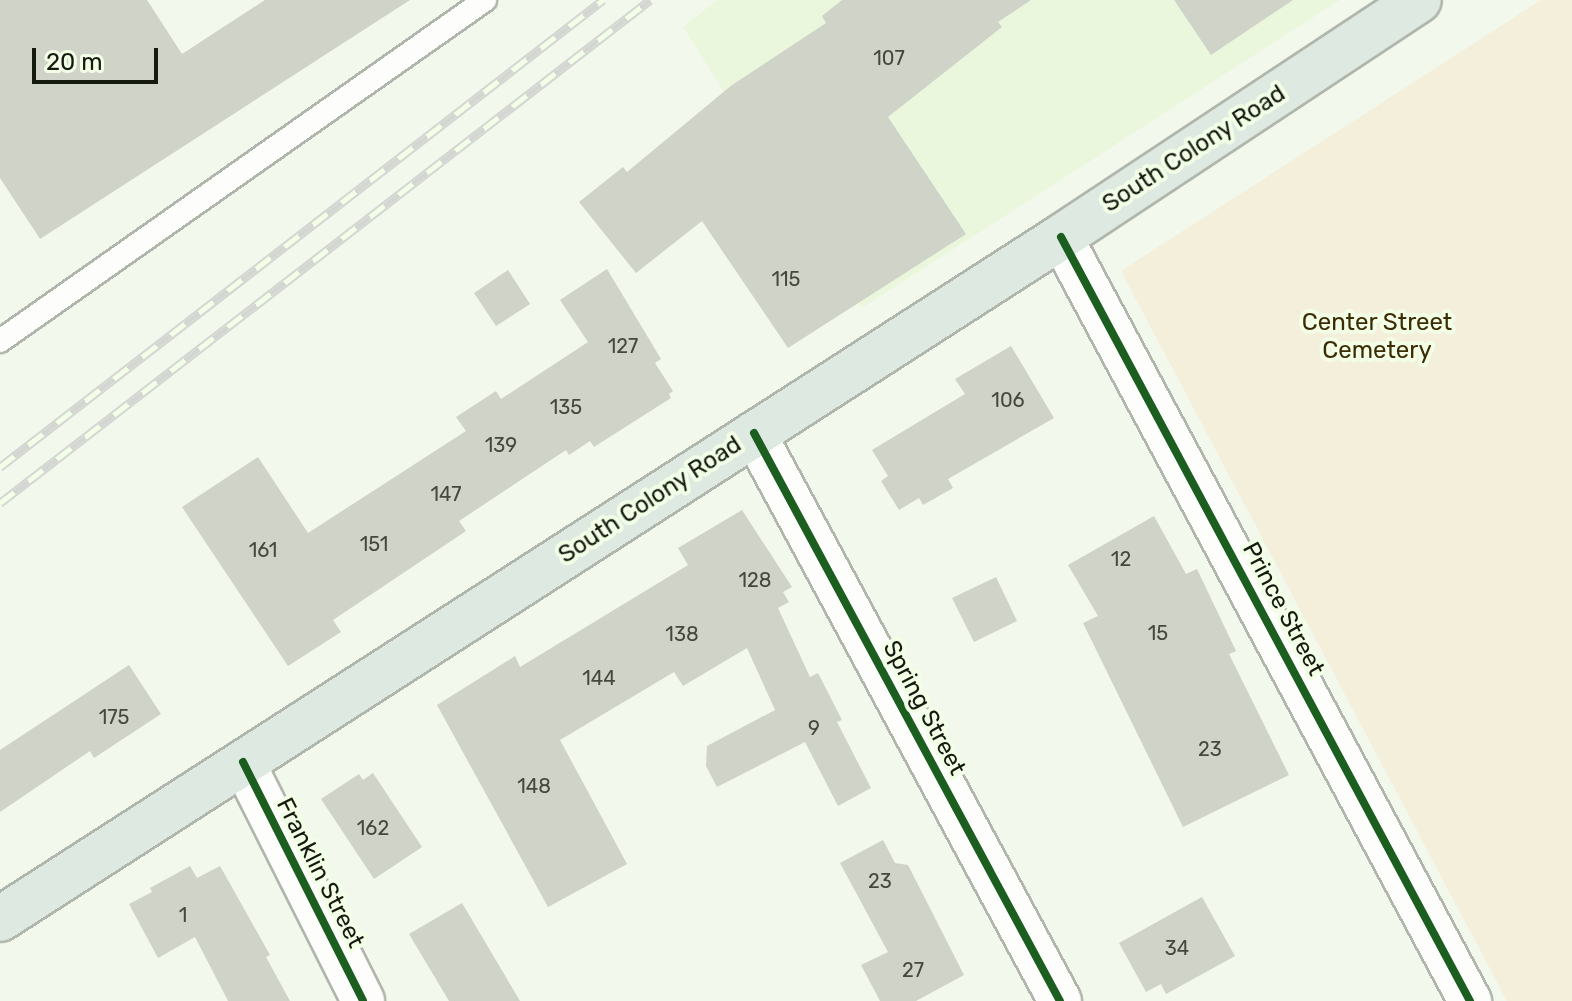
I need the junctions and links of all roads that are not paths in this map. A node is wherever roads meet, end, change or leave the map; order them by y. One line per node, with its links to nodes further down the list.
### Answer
1 (485, 0): 4 (lane)
2 (1419, 0): 3 (main road, South Colony Road)
3 (1061, 237): 5 (main road, South Colony Road); 10 (street, Prince Street)
4 (0, 341)
5 (754, 433): 6 (main road, South Colony Road); 9 (street, Spring Street)
6 (243, 762): 7 (main road, South Colony Road); 8 (street, Franklin Street)
7 (0, 919)
8 (363, 1001)
9 (1060, 1001)
10 (1470, 1001)

